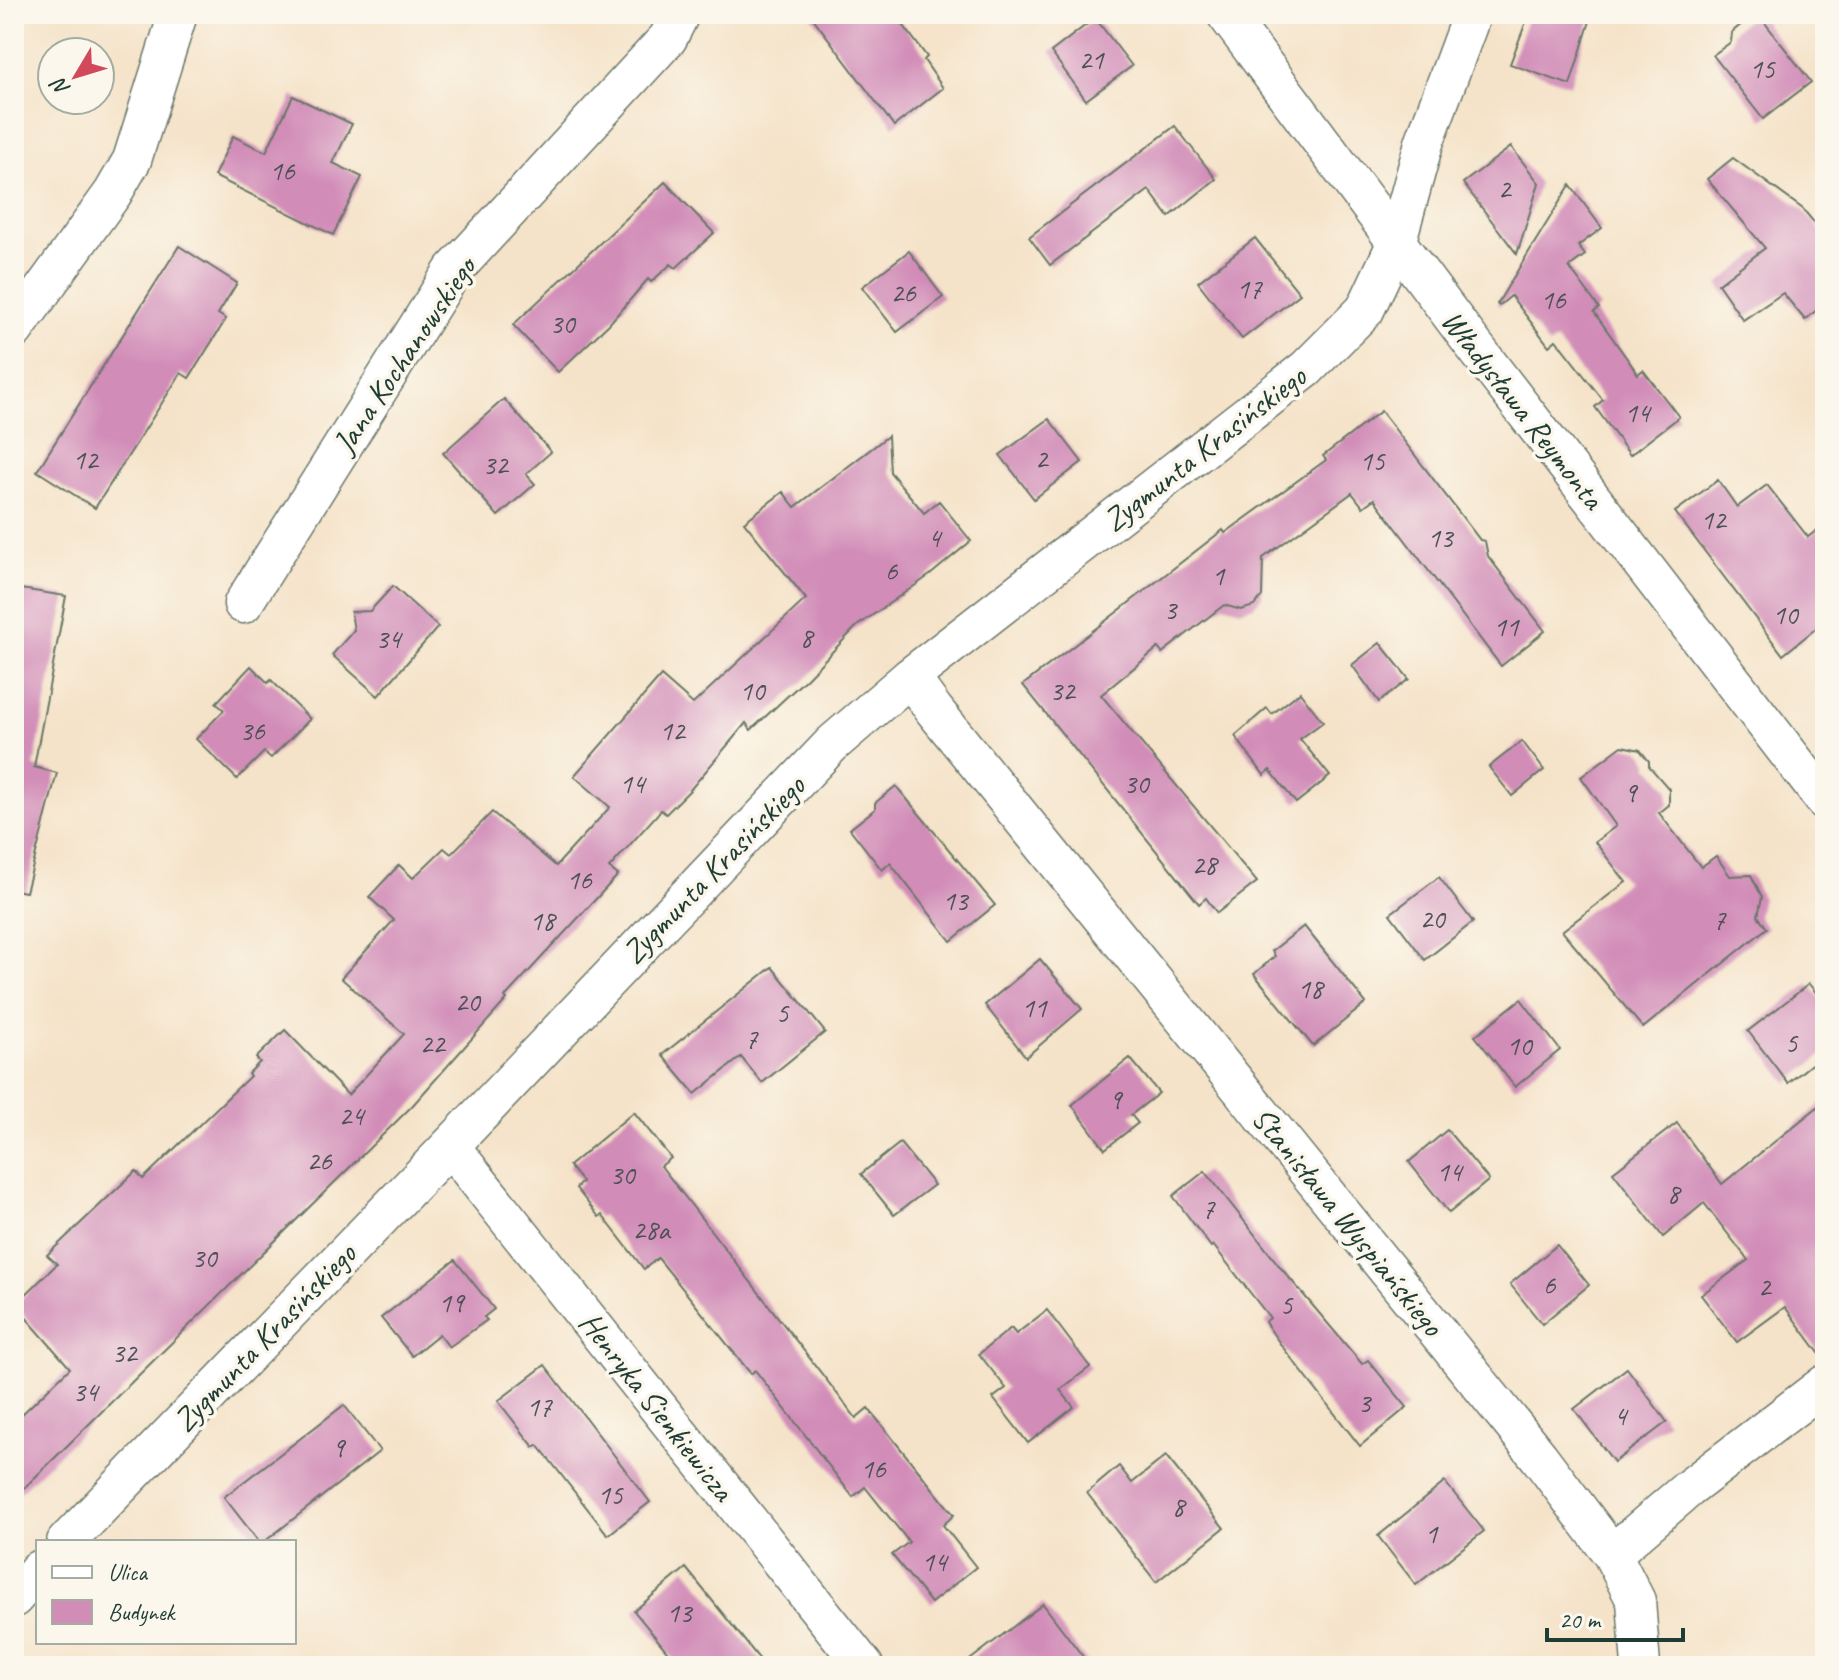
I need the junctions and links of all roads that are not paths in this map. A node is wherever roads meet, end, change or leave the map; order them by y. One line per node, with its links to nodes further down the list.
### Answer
1 (178, 14): 6 (street)
2 (680, 14): 7 (street, Jana Kochanowskiego)
3 (1226, 14): 5 (street, Władysława Reymonta)
4 (1472, 14): 5 (street, Zygmunta Krasińskiego)
5 (1396, 244): 8 (street, Zygmunta Krasińskiego); 9 (street, Władysława Reymonta)
6 (14, 330)
7 (243, 604)
8 (910, 677): 10 (street, Zygmunta Krasińskiego); 13 (street, Stanisława Wyspiańskiego)
9 (1825, 801)
10 (450, 1146): 12 (street, Zygmunta Krasińskiego); 16 (street, Henryka Sienkiewicza)
11 (1825, 1384): 13 (street)
12 (68, 1540)
13 (1612, 1554): 17 (street, Stanisława Wyspiańskiego)
14 (36, 1572): 15 (street)
15 (14, 1598)
16 (864, 1666)
17 (1641, 1666)

